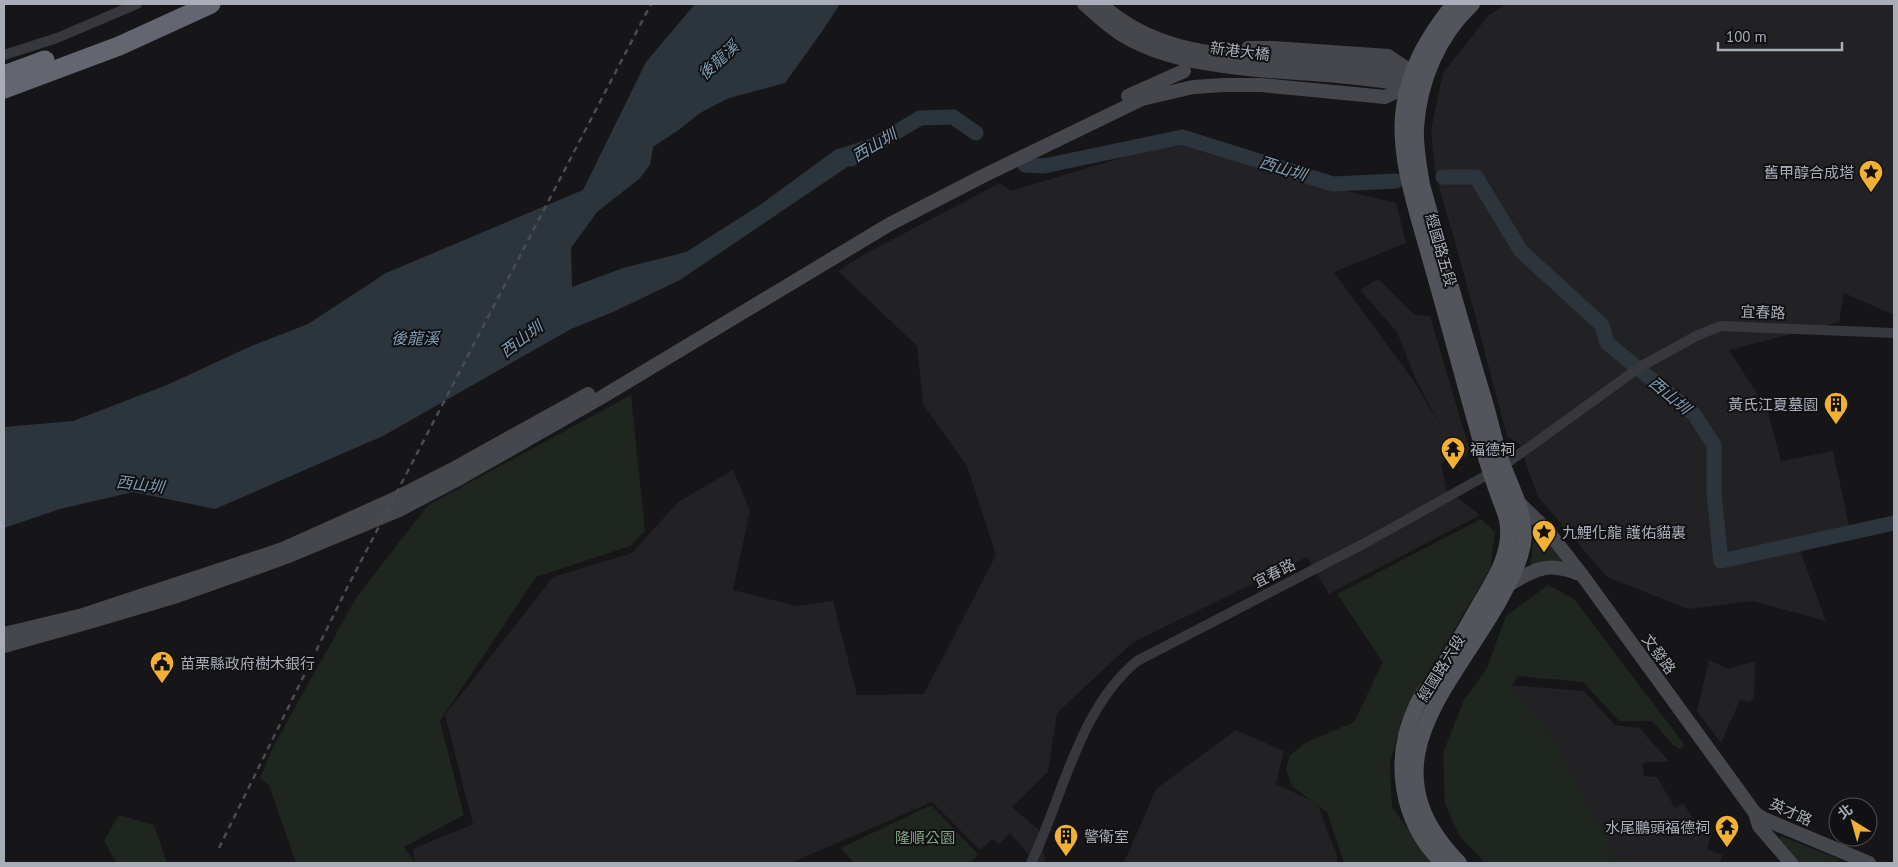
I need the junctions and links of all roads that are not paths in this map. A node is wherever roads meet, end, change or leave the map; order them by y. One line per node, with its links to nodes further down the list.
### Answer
1 (136, 4): 8 (street)
2 (185, 4): 11 (highway)
3 (211, 4): 13 (highway)
4 (1084, 4): 9 (street, 新港大橋)
5 (1101, 4): 9 (street, 新港大橋)
6 (1454, 4): 12 (main road, 經國路五段)
7 (1472, 4): 12 (main road, 經國路五段)
8 (4, 55)
9 (1251, 58): 12 (street, 新港大橋); 12 (street)
10 (1184, 71): 19 (street)
11 (4, 75)
12 (1415, 79): 15 (main road, 經國路五段); 20 (street)
13 (4, 89)
14 (1894, 333): 15 (street, 宜春路)
15 (1497, 469): 16 (main road, 經國路五段); 21 (main road, 經國路六段); 24 (street, 宜春路)
16 (1519, 503): 17 (street, 文發路); 18 (main road, 經國路六段)
17 (1582, 575): 18 (street); 22 (street, 文發路)
18 (1508, 585): 21 (main road, 經國路六段)
19 (4, 634)
20 (4, 646)
21 (1422, 712): 25 (main road, 經國路六段); 26 (main road, 經國路六段)
22 (1755, 813): 23 (street, 英才路); 27 (street, 文發路)
23 (1863, 861): 28 (street)
24 (1031, 863)
25 (1443, 863)
26 (1459, 863)
27 (1791, 863)
28 (1842, 863)

